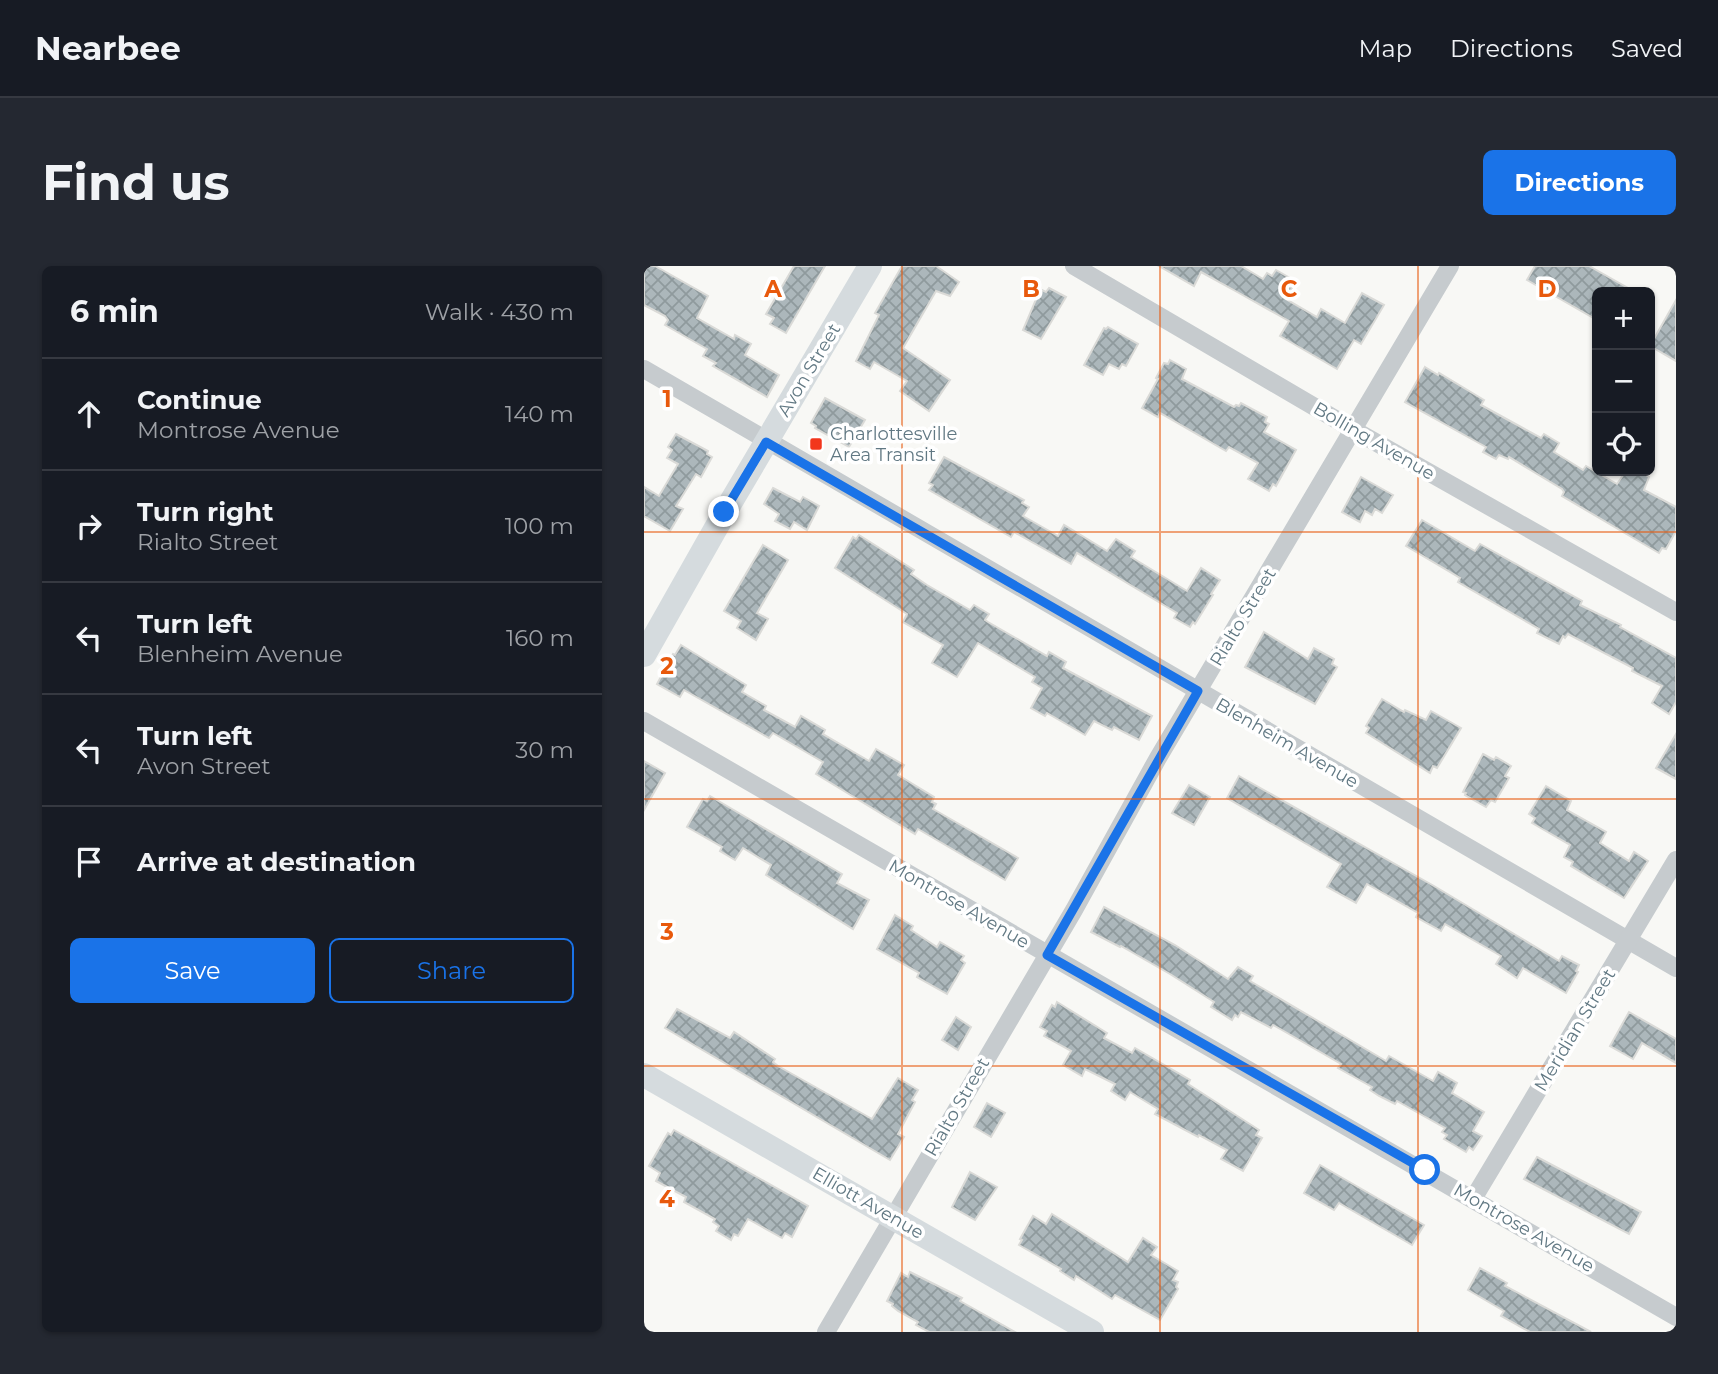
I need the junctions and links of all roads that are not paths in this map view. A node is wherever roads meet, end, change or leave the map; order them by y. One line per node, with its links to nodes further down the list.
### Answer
1 (870, 266): 6 (street, Avon Street)
2 (1074, 266): 5 (street, Bolling Avenue)
3 (1450, 266): 5 (street, Rialto Street)
4 (644, 369): 6 (street, Blenheim Avenue)
5 (1354, 430): 7 (street, Bolling Avenue); 9 (street, Rialto Street)
6 (766, 442): 8 (street, Avon Street); 9 (street, Blenheim Avenue)
7 (1676, 612)
8 (644, 655)
9 (1198, 691): 12 (street, Blenheim Avenue); 13 (street, Rialto Street)
10 (644, 721): 13 (street, Montrose Avenue)
11 (1676, 860): 12 (street, Meridian Street)
12 (1629, 941): 14 (street, Blenheim Avenue); 16 (street, Meridian Street)
13 (1047, 955): 16 (street, Montrose Avenue); 17 (street, Rialto Street)
14 (1676, 968)
15 (644, 1075): 17 (street, Elliott Avenue)
16 (1473, 1199): 18 (street, Montrose Avenue)
17 (893, 1217): 19 (street, Rialto Street); 20 (street, Elliott Avenue)
18 (1676, 1317)
19 (827, 1332)
20 (1092, 1332)

